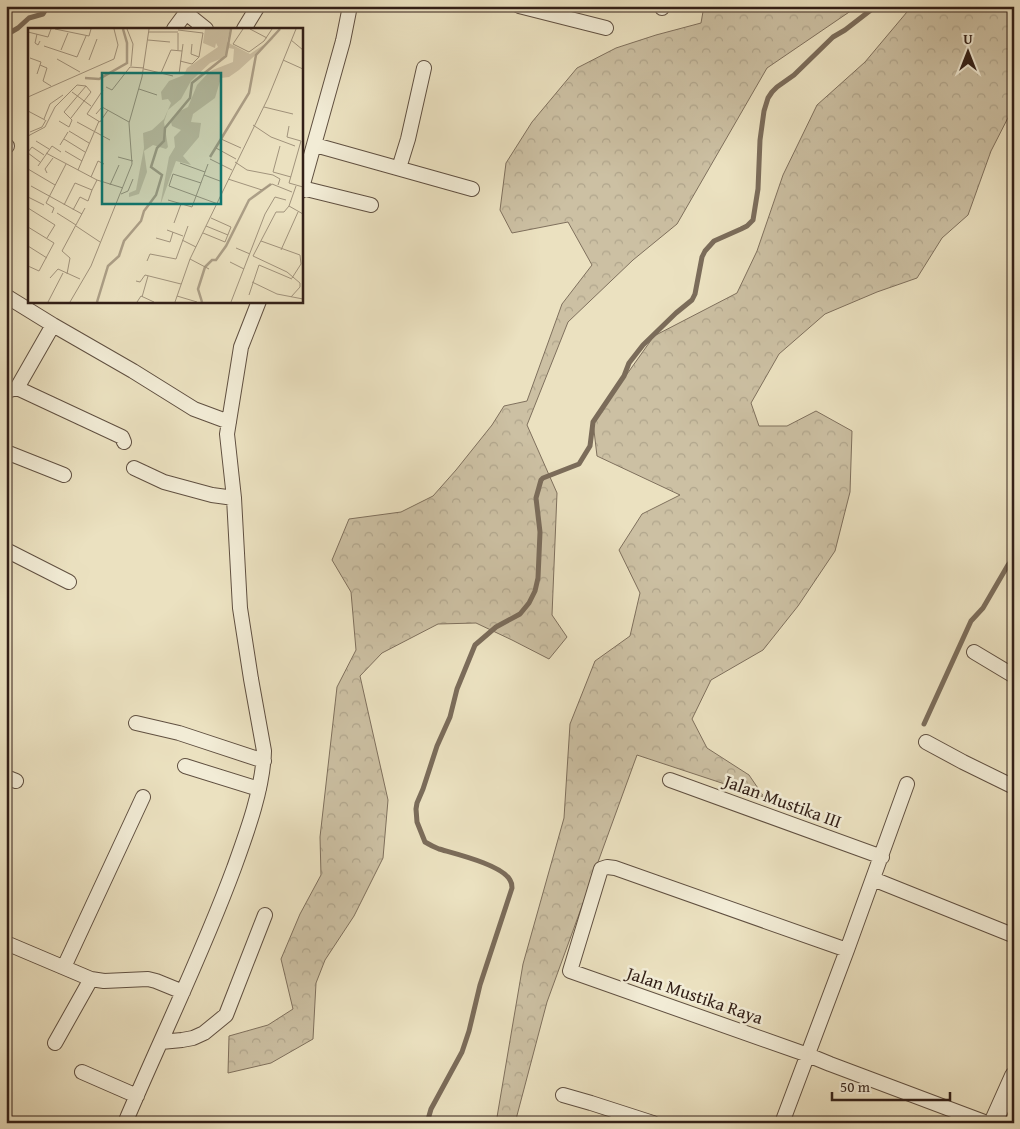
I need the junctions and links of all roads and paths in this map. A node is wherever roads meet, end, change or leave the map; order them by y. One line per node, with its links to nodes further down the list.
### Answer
1 (258, 6): 7 (street)
2 (350, 6): 10 (street)
3 (519, 6): 8 (street)
4 (188, 10): 5 (street); 6 (street)
5 (175, 28)
6 (205, 28)
7 (245, 28)
8 (606, 28)
9 (424, 68): 11 (street)
10 (314, 144): 11 (street); 13 (street)
11 (399, 168): 12 (street)
12 (472, 189)
13 (302, 190): 14 (street)
14 (371, 205)
15 (6, 296): 17 (street)
16 (259, 302): 19 (street)
17 (54, 325): 18 (street); 19 (street)
18 (12, 389): 20 (street)
19 (229, 422): 24 (street)
20 (124, 442)
21 (6, 452): 23 (street)
22 (134, 468): 24 (street)
23 (64, 475)
24 (234, 498): 31 (street)
25 (6, 550): 26 (street)
26 (69, 582)
27 (974, 652): 28 (street)
28 (1014, 676)
29 (136, 723): 31 (street)
30 (926, 742): 35 (street)
31 (264, 761): 36 (street)
32 (184, 766): 36 (street)
33 (670, 780): 38 (street, Jalan Mustika III)
34 (907, 784): 38 (street)
35 (1014, 787)
36 (259, 789): 46 (street)
37 (143, 797): 44 (street)
38 (882, 857): 39 (street)
39 (873, 879): 41 (street); 43 (street)
40 (265, 914): 47 (street)
41 (1010, 934)
42 (6, 943): 44 (street)
43 (847, 950): 49 (street); 49 (street, Jalan Mustika Raya)
44 (64, 967): 45 (street)
45 (91, 979): 46 (street); 48 (street)
46 (183, 992): 47 (street)
47 (161, 1042): 53 (street)
48 (55, 1043)
49 (808, 1055): 56 (street); 57 (street, Jalan Mustika Raya)
50 (82, 1072): 53 (street)
51 (1014, 1076): 58 (street)
52 (562, 1095): 55 (street)
53 (137, 1096): 54 (street)
54 (126, 1123)
55 (653, 1123)
56 (782, 1123)
57 (987, 1123)
58 (993, 1123)

